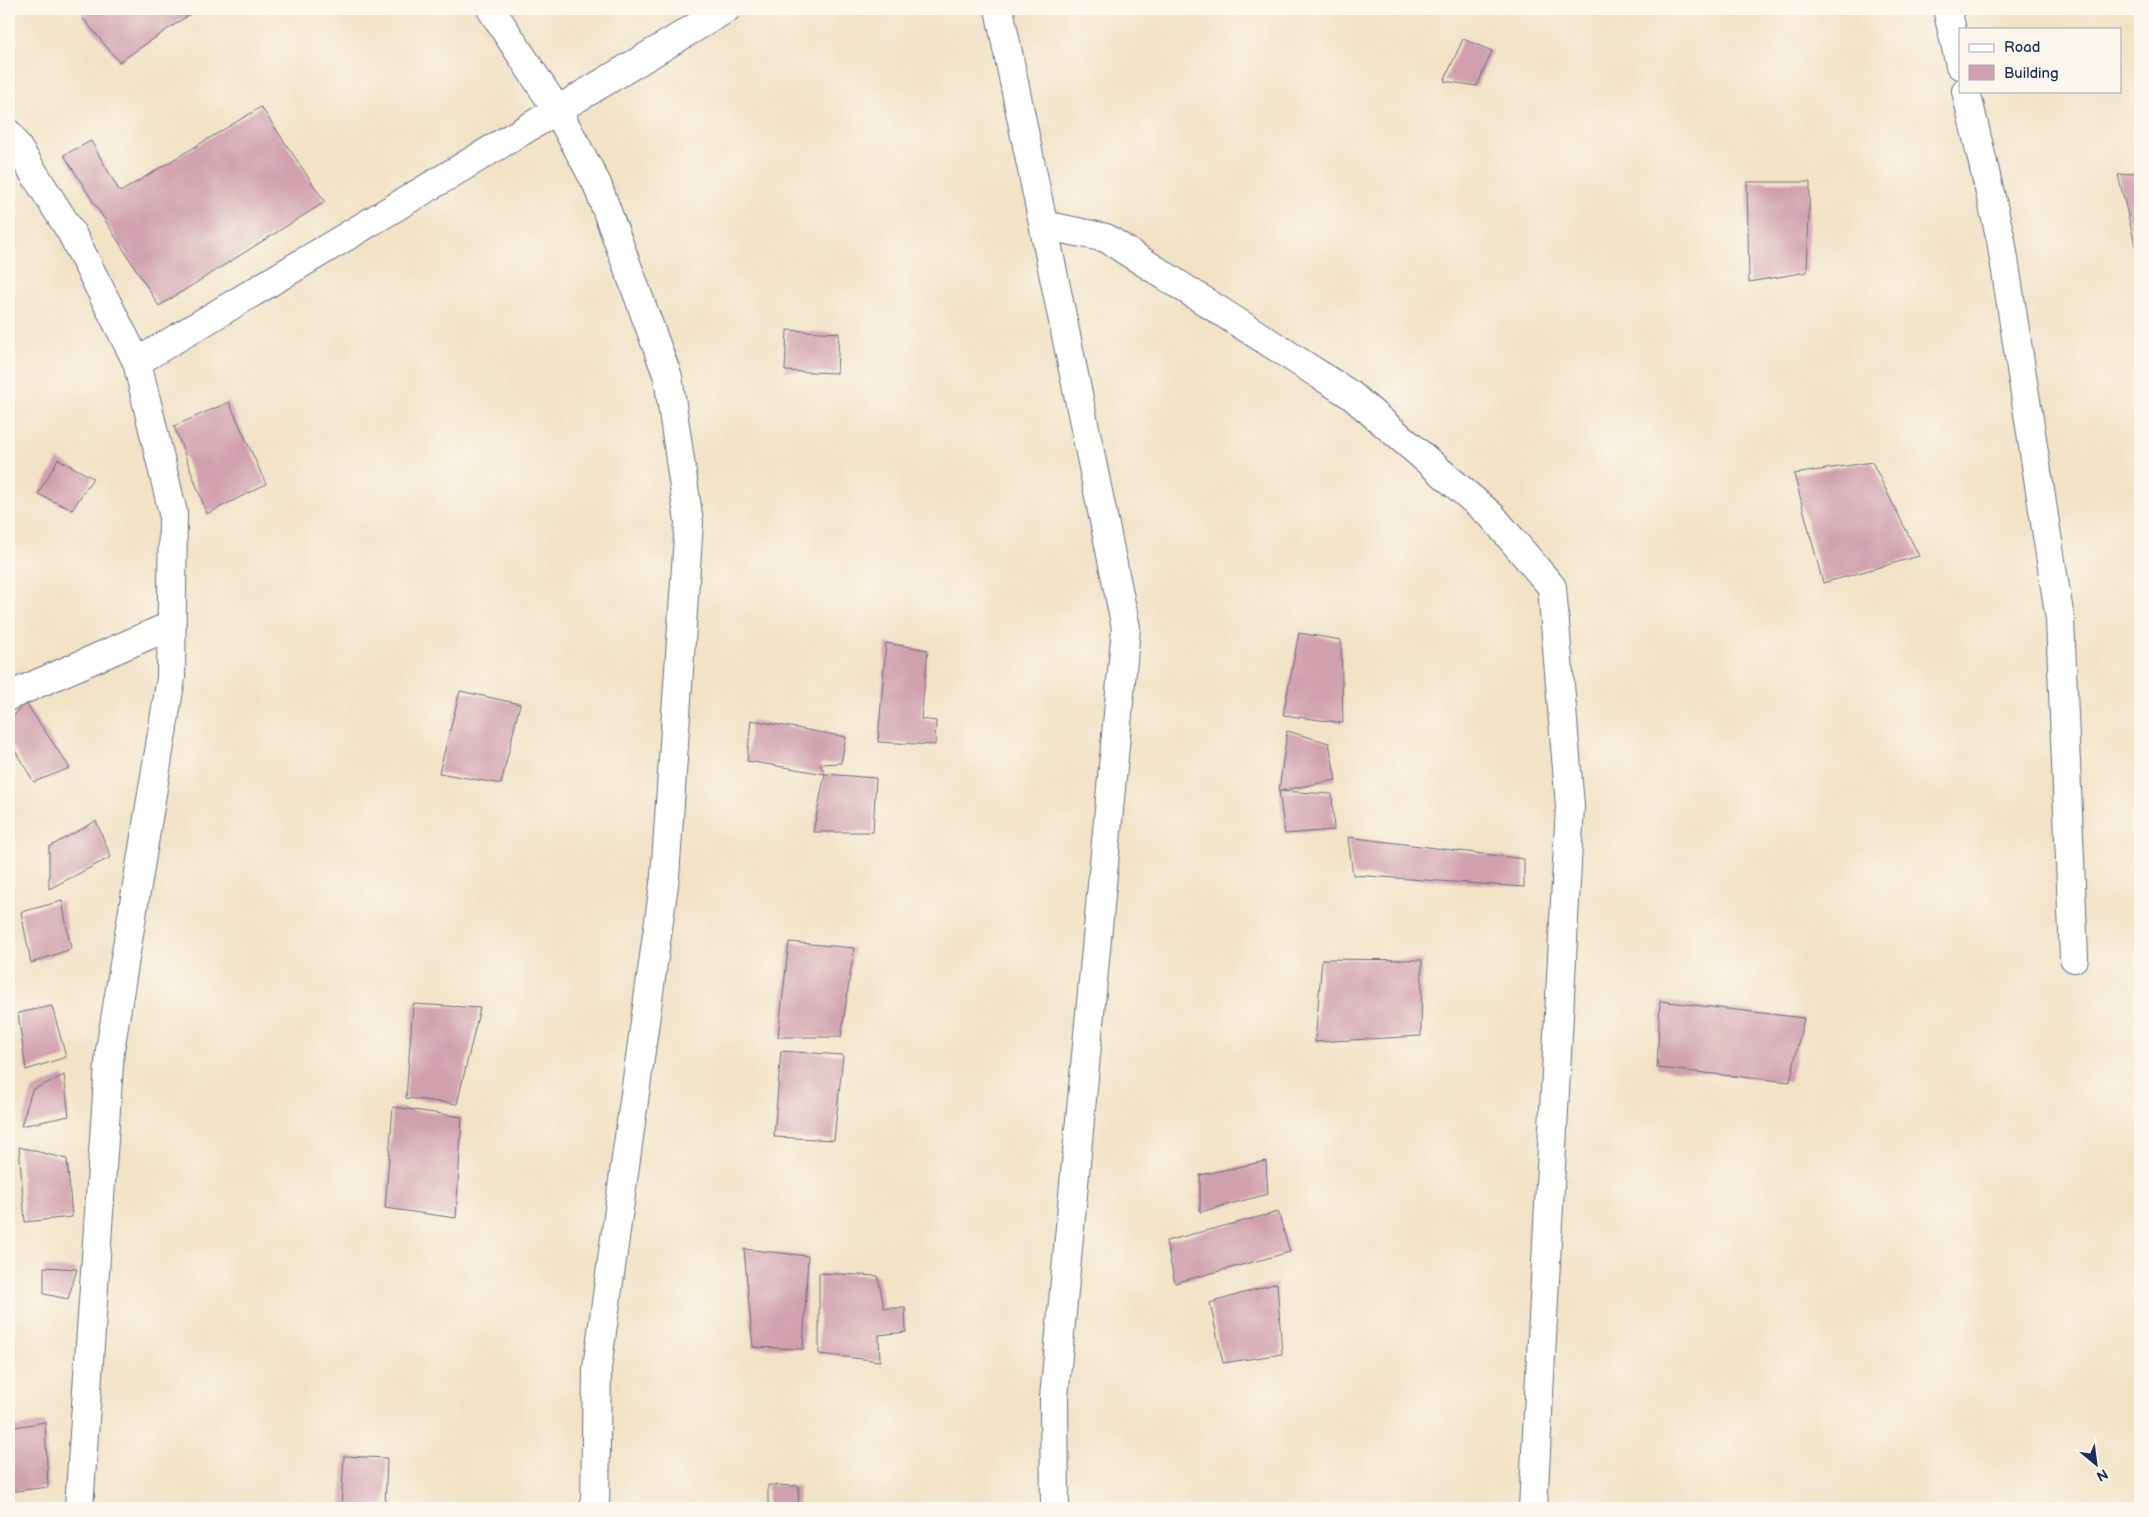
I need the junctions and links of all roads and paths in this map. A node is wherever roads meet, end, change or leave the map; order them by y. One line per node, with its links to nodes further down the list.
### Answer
1 (491, 9): 7 (street)
2 (726, 9): 7 (street)
3 (999, 9): 9 (street)
4 (1947, 9): 5 (street)
5 (1959, 61)
6 (1966, 92): 13 (street)
7 (557, 110): 10 (street); 15 (street)
8 (9, 134): 10 (street)
9 (1044, 225): 16 (street); 17 (street)
10 (137, 362): 11 (street)
11 (172, 625): 12 (street); 14 (street)
12 (9, 696)
13 (2074, 958)
14 (79, 1508)
15 (595, 1508)
16 (1055, 1508)
17 (1533, 1508)

